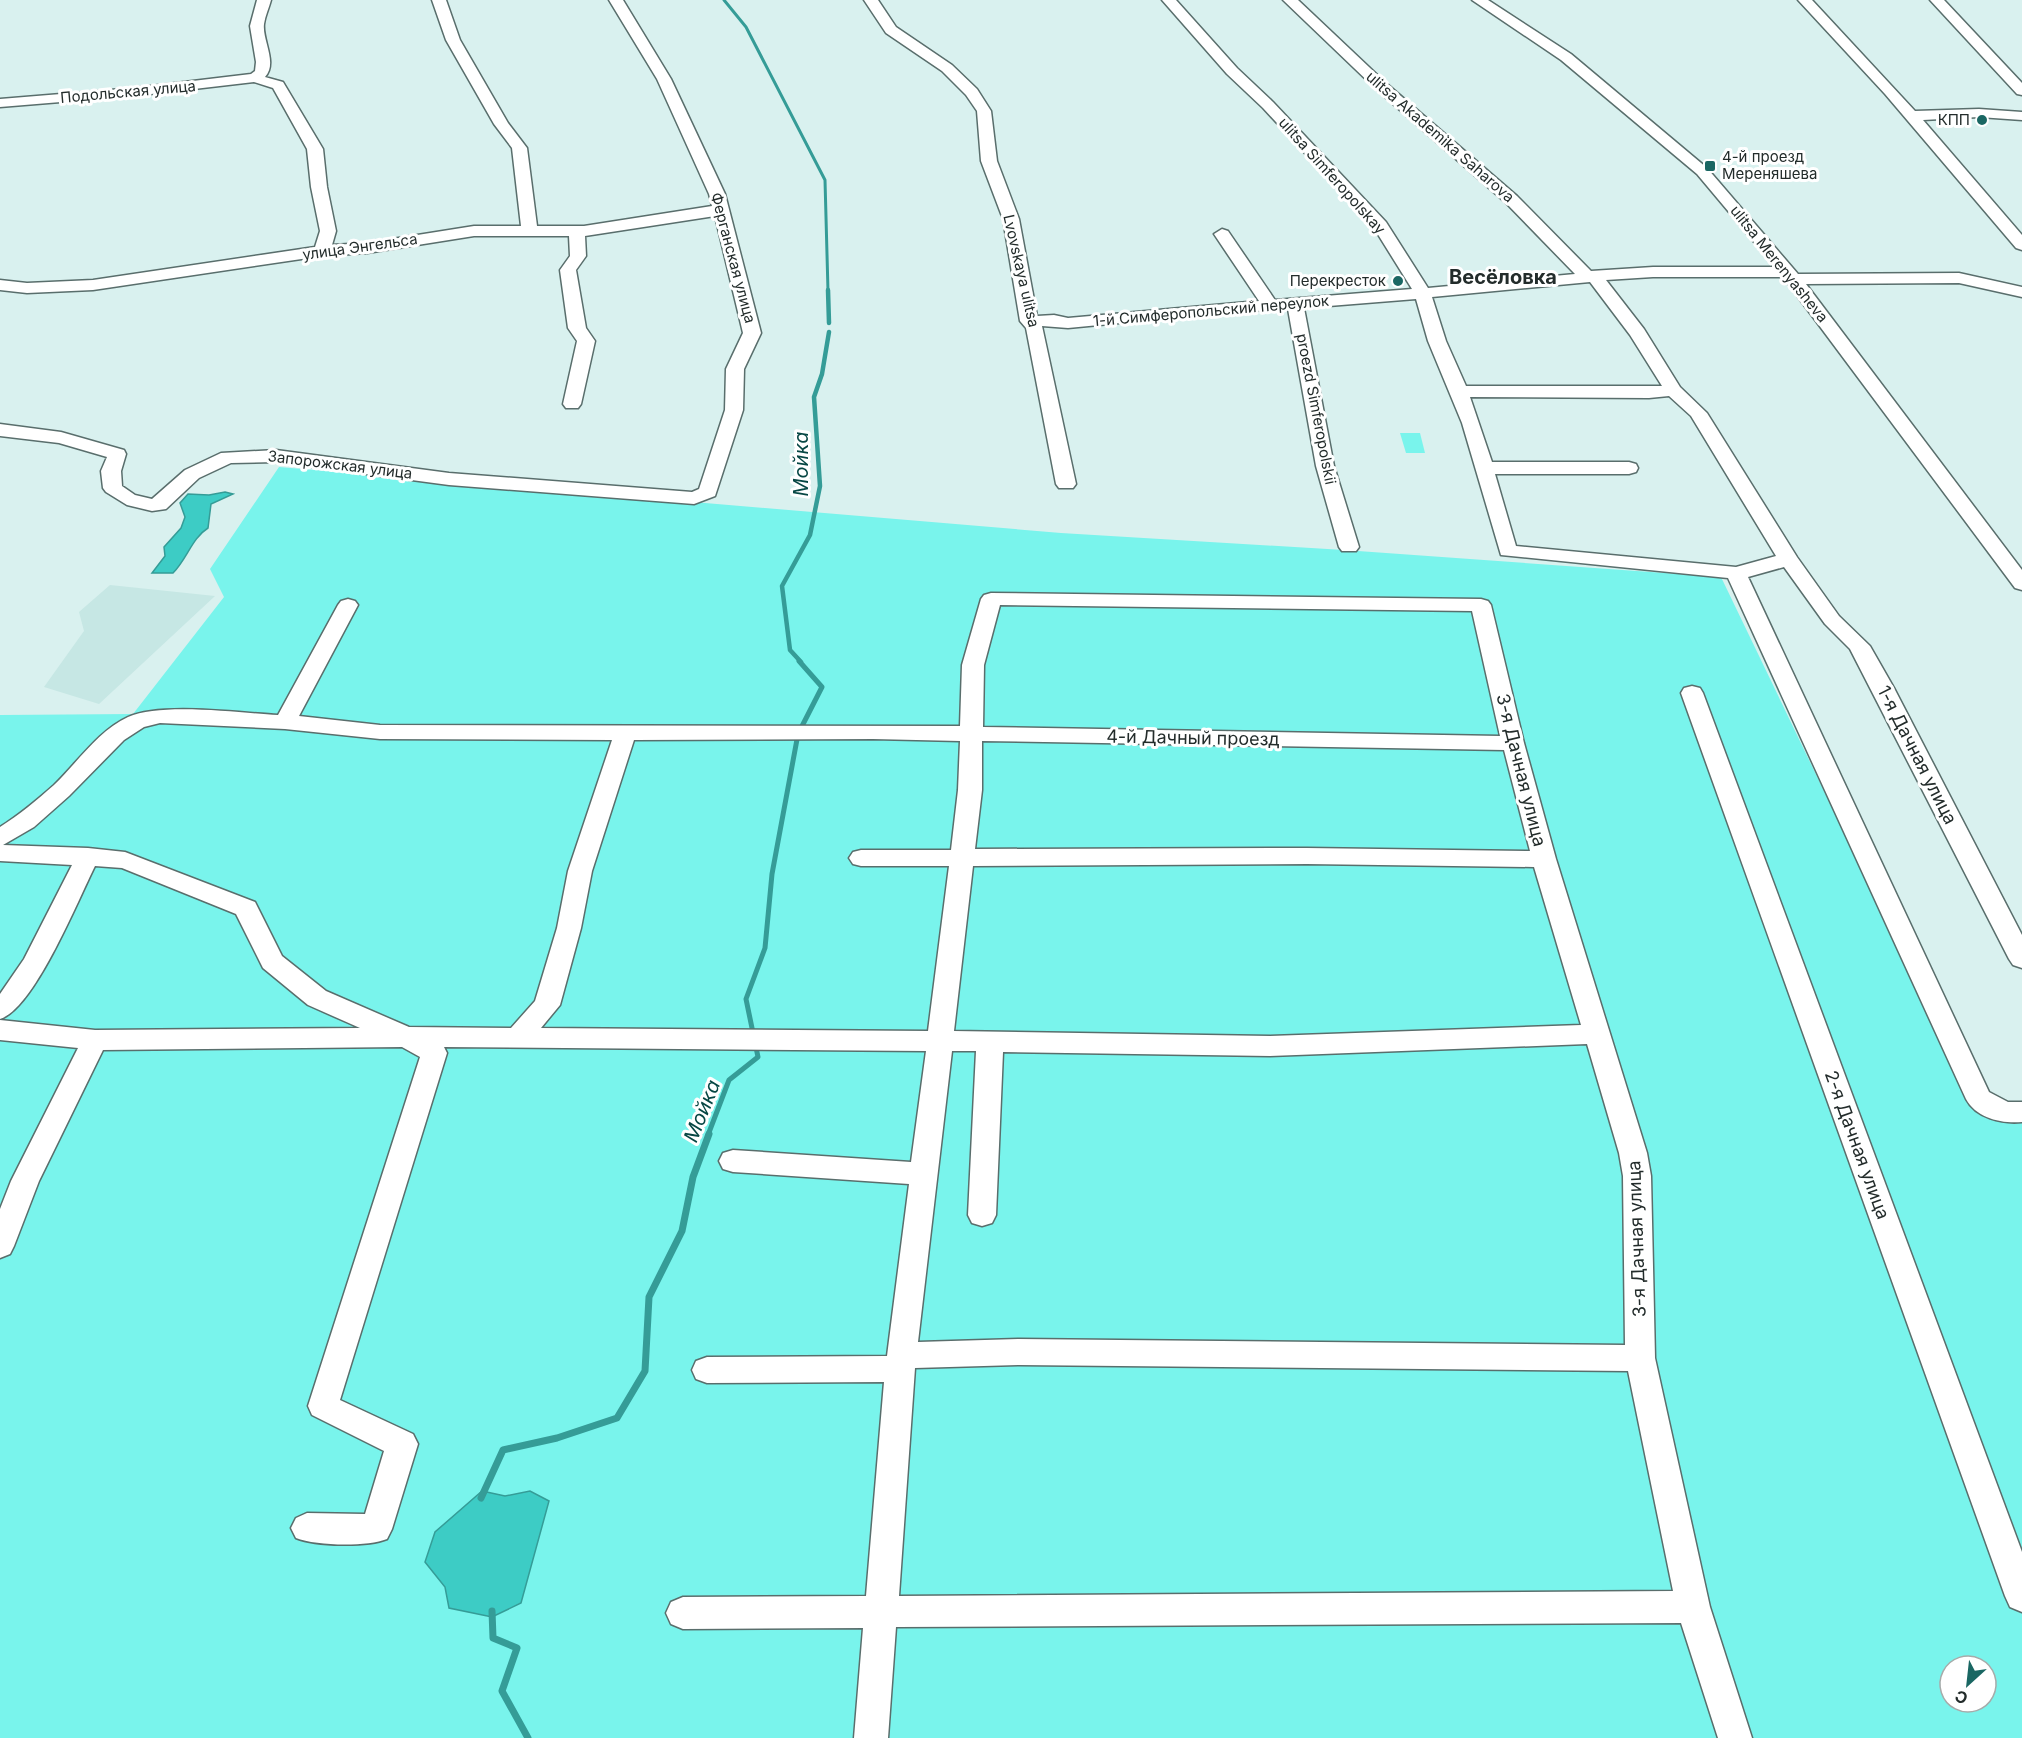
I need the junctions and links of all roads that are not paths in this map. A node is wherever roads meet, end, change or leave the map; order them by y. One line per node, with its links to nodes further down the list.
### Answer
1 (264, 0): 10 (street)
2 (439, 0): 17 (street)
3 (616, 0): 16 (street, Ферганская улица)
4 (871, 0): 29 (street, Lvovskaya ulitsa)
5 (1168, 0): 25 (street, ulitsa Simferopolskay)
6 (1290, 0): 23 (street, ulitsa Akademika Saharova)
7 (1479, 0): 22 (street, ulitsa Merenyasheva)
8 (1805, 0): 14 (street)
9 (1937, 0): 11 (street)
10 (255, 78): 12 (street, Подольская улица); 21 (street)
11 (2022, 91)
12 (0, 103)
13 (2022, 116): 14 (street)
14 (1916, 121): 15 (street); 20 (street)
15 (2022, 121)
16 (720, 210): 18 (street, улица Энгельса); 37 (street, Ферганская улица)
17 (529, 230): 18 (street, улица Энгельса); 21 (street, улица Энгельса)
18 (577, 231): 32 (street)
19 (1222, 234): 28 (street)
20 (2022, 245)
21 (322, 251): 24 (street, улица Энгельса)
22 (1790, 276): 23 (street, 1-й Симферопольский переулок); 26 (street, 1-й Симферопольский переулок); 41 (street, ulitsa Merenyasheva)
23 (1591, 277): 25 (street, 1-й Симферопольский переулок); 30 (street, ulitsa Akademika Saharova)
24 (0, 285)
25 (1422, 292): 27 (street, 1-й Симферопольский переулок); 31 (street, ulitsa Simferopolskay)
26 (2022, 292)
27 (1295, 304): 28 (street, 1-й Симферопольский переулок); 38 (street, proezd Simferopolskii)
28 (1270, 305): 29 (street, 1-й Симферопольский переулок)
29 (1029, 321): 36 (street, Lvovskaya ulitsa)
30 (1673, 390): 31 (street); 39 (street, ulitsa Akademika Saharova)
31 (1457, 391): 34 (street, ulitsa Simferopolskay)
32 (572, 404)
33 (0, 430): 37 (street, Запорожская улица)
34 (1484, 468): 35 (street); 40 (street, ulitsa Simferopolskay)
35 (1629, 468)
36 (1066, 484)
37 (705, 495)
38 (1349, 547)
39 (1790, 562): 40 (street); 54 (street, 1-я Дачная улица)
40 (1736, 573): 63 (street)
41 (2022, 584)
42 (348, 605): 44 (street)
43 (1692, 693): 72 (street, 2-я Дачная улица)
44 (285, 722): 45 (street, 4-й Дачный проезд); 48 (street, 4-й Дачный проезд)
45 (625, 733): 46 (street, 4-й Дачный проезд); 59 (street)
46 (971, 735): 47 (street, 4-й Дачный проезд); 47 (street, 3-я Дачная улица); 52 (street)
47 (1513, 743): 53 (street, 3-я Дачная улица)
48 (0, 838)
49 (0, 853): 50 (street)
50 (88, 856): 55 (street); 58 (street)
51 (861, 858): 52 (street)
52 (963, 858): 53 (street); 61 (street)
53 (1544, 859): 57 (street, 3-я Дачная улица)
54 (2022, 958)
55 (0, 1010)
56 (0, 1030): 60 (street)
57 (1597, 1034): 62 (street); 68 (street, 3-я Дачная улица)
58 (406, 1037): 59 (street); 60 (street); 71 (street)
59 (518, 1037): 61 (street)
60 (95, 1040): 67 (street)
61 (940, 1041): 62 (street); 65 (street)
62 (990, 1041): 66 (street)
63 (2022, 1112)
64 (733, 1161): 65 (street)
65 (925, 1174): 69 (street)
66 (982, 1215)
67 (0, 1246)
68 (1640, 1358): 69 (street); 73 (street, 3-я Дачная улица)
69 (902, 1362): 70 (street); 75 (street)
70 (706, 1370)
71 (307, 1528)
72 (2022, 1596)
73 (1693, 1607): 75 (street); 77 (street, 3-я Дачная улица)
74 (683, 1613): 75 (street)
75 (882, 1614): 76 (street)
76 (871, 1738)
77 (1735, 1738)

